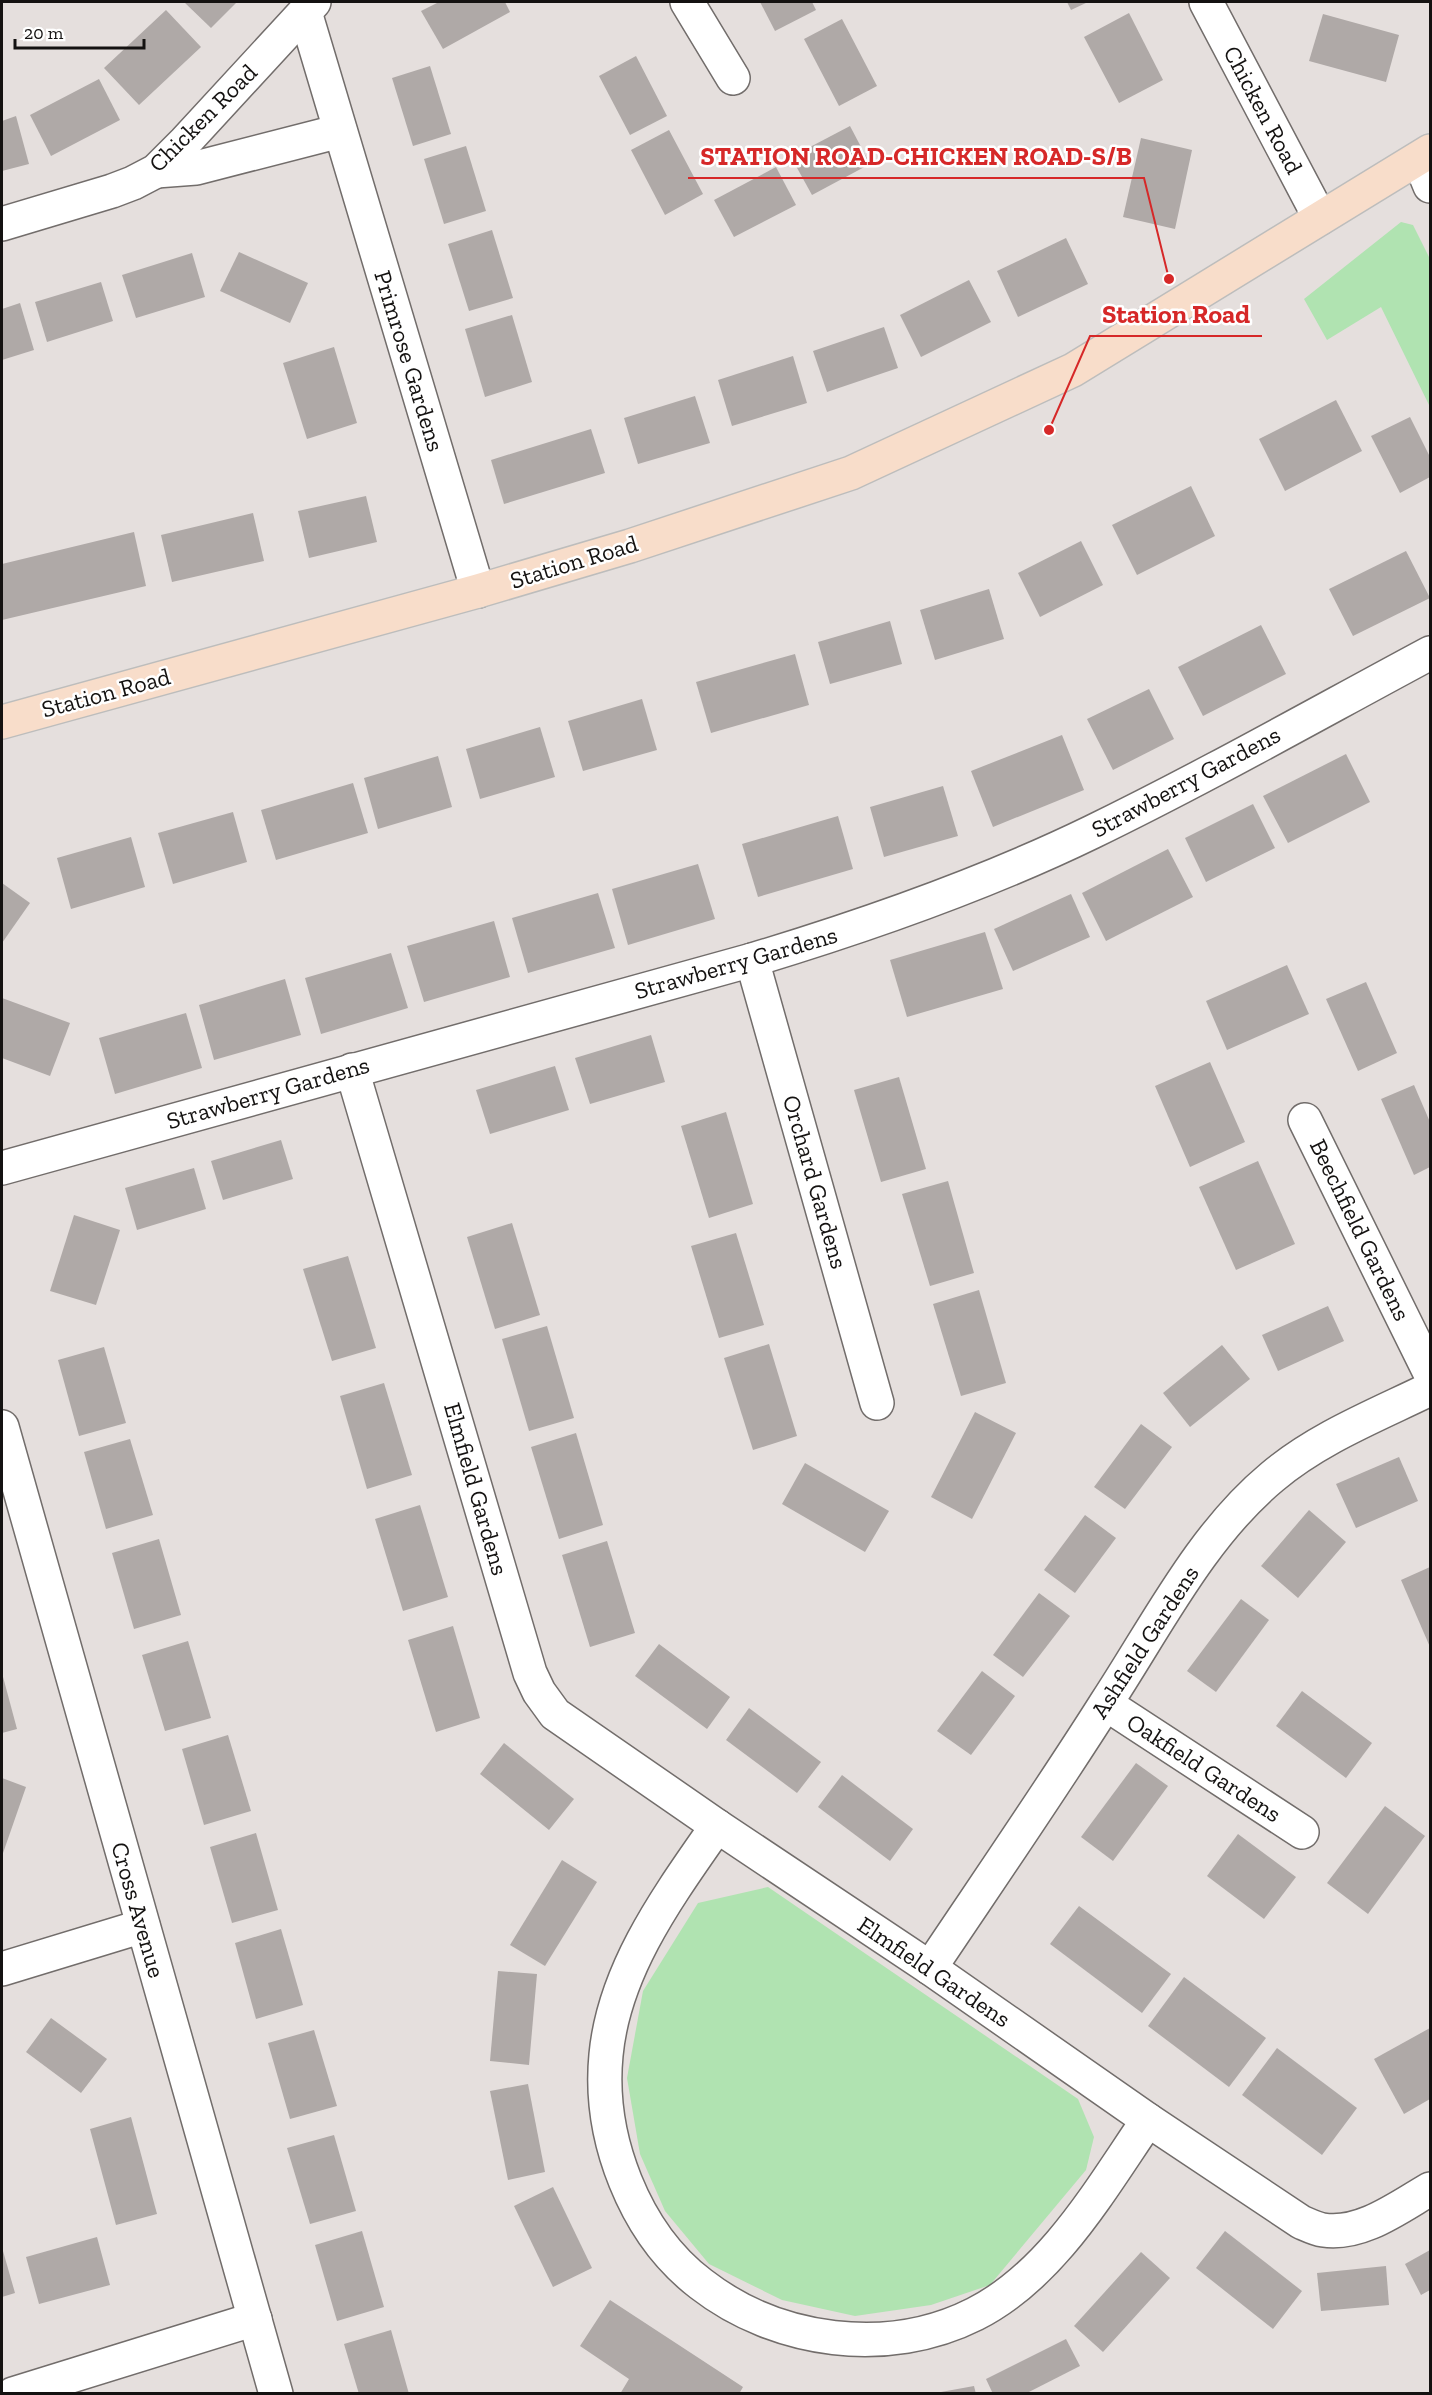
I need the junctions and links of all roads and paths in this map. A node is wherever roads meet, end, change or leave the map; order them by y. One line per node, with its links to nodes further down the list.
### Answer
1 (687, 2): 4 (street)
2 (1206, 2): 8 (street, Chicken Road)
3 (309, 7): 5 (street, Primrose Gardens); 7 (street, Chicken Road)
4 (733, 78)
5 (340, 131): 7 (street); 10 (street, Primrose Gardens)
6 (1427, 166): 8 (main road, Station Road)
7 (156, 171): 9 (street, Chicken Road)
8 (1320, 218): 10 (main road, Station Road)
9 (2, 224)
10 (478, 591): 12 (main road, Station Road)
11 (1431, 653): 13 (street, Strawberry Gardens)
12 (2, 722)
13 (752, 960): 14 (street, Strawberry Gardens); 19 (street, Orchard Gardens)
14 (352, 1070): 16 (street, Strawberry Gardens); 22 (street, Elmfield Gardens)
15 (1305, 1120): 17 (street, Beechfield Gardens)
16 (2, 1168)
17 (1431, 1373)
18 (1431, 1389): 21 (street, Ashfield Gardens)
19 (878, 1403)
20 (2, 1427): 24 (street, Cross Avenue)
21 (1106, 1704): 23 (street, Oakfield Gardens); 25 (street, Ashfield Gardens)
22 (717, 1826): 25 (street, Elmfield Gardens); 27 (street)
23 (1302, 1832)
24 (143, 1926): 26 (street); 29 (street, Cross Avenue)
25 (930, 1968): 27 (street, Elmfield Gardens)
26 (2, 1969)
27 (1148, 2121): 28 (street, Elmfield Gardens)
28 (1431, 2189)
29 (255, 2319): 30 (street); 31 (street, Cross Avenue)
30 (13, 2394)
31 (276, 2394)

